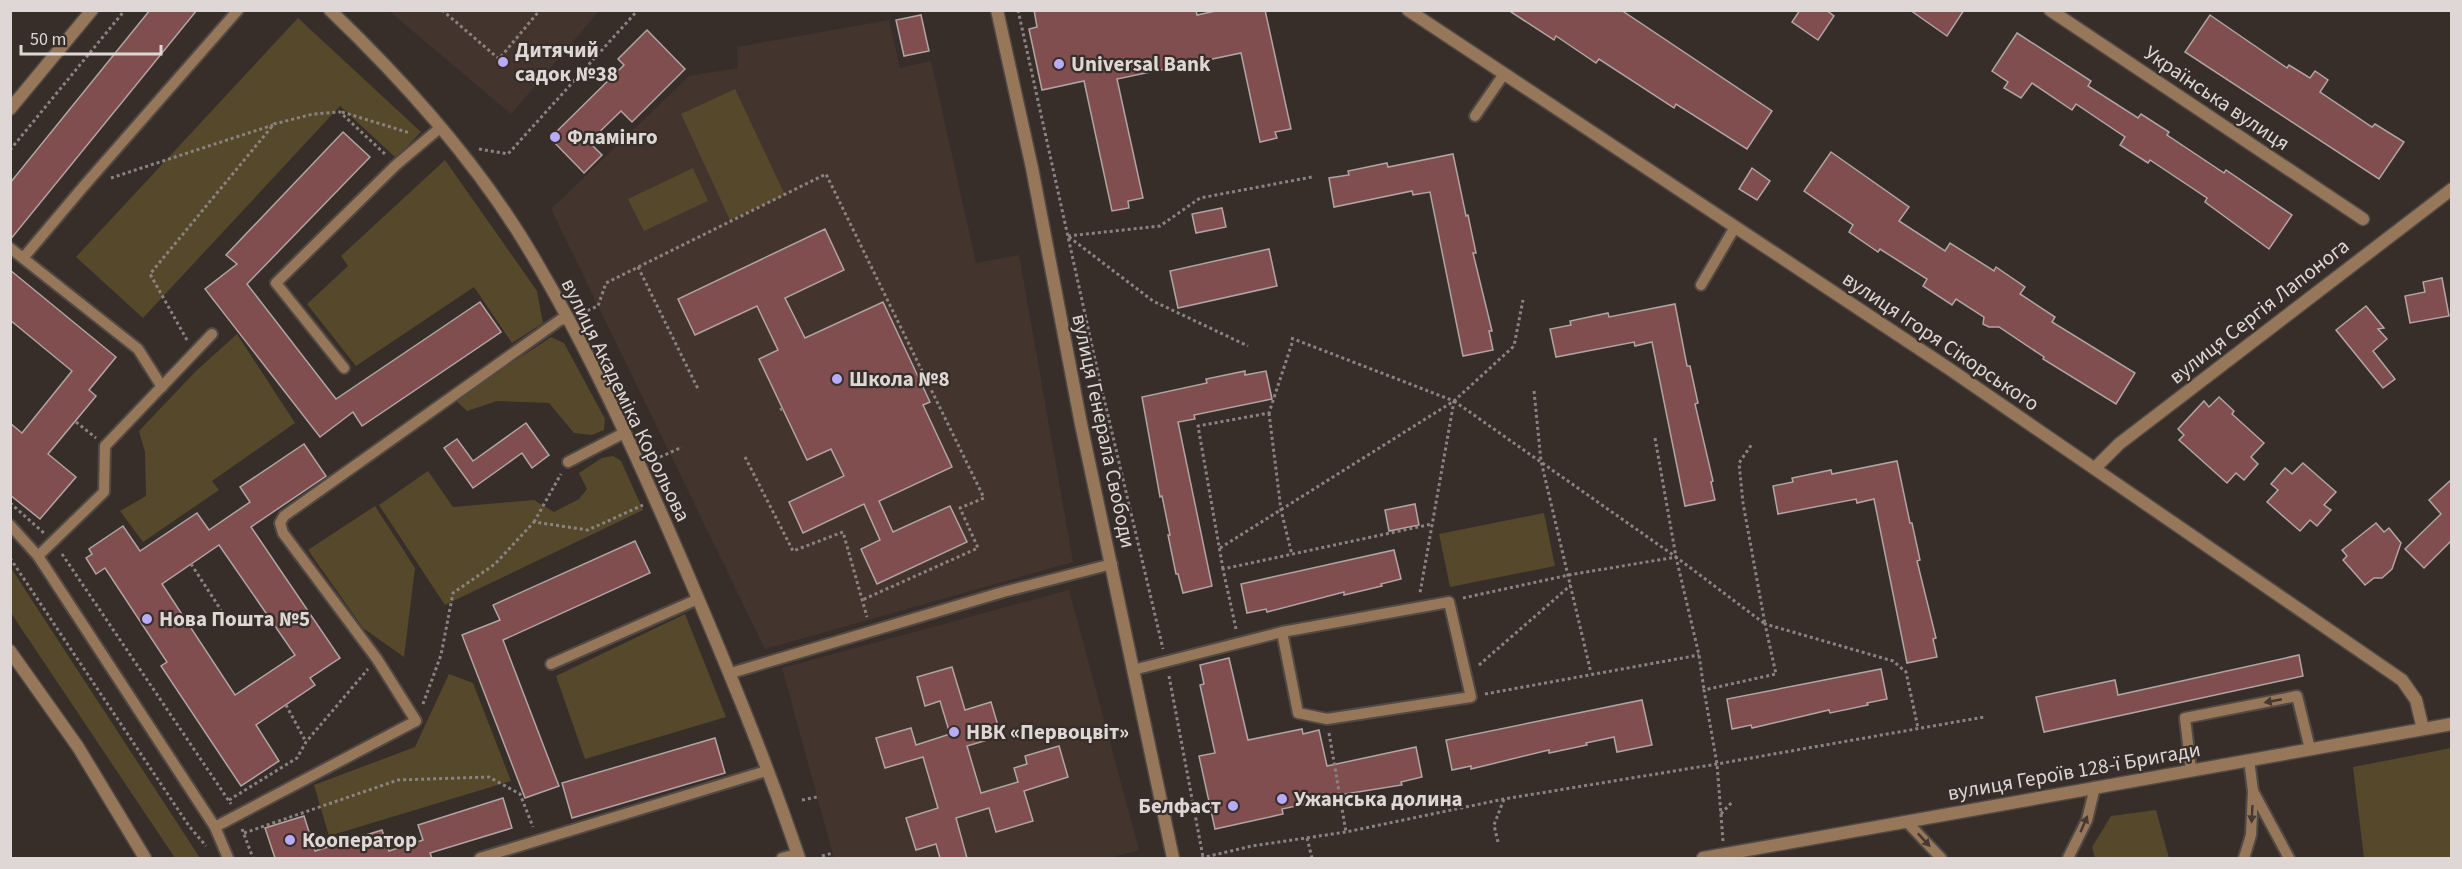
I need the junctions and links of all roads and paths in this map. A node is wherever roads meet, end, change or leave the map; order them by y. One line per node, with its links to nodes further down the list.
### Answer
1 (92, 10): 13 (street)
2 (125, 10): 20 (path)
3 (238, 10): 23 (lane)
4 (330, 10): 17 (street, вулиця Академіка Корольова)
5 (442, 10): 6 (path)
6 (540, 10)
7 (638, 10): 19 (path)
8 (997, 10): 68 (street, вулиця Генерала Свободи)
9 (1018, 10): 27 (path)
10 (1408, 10): 12 (street, вулиця Ігоря Сікорського)
11 (2050, 10): 25 (street, Українська вулиця)
12 (1504, 74): 15 (lane); 26 (street, вулиця Ігоря Сікорського)
13 (10, 109)
14 (340, 112): 16 (path); 18 (path); 21 (path)
15 (1475, 116)
16 (274, 124): 23 (path); 37 (path)
17 (441, 127): 18 (lane); 19 (street, вулиця Академіка Корольова)
18 (426, 138): 21 (lane)
19 (454, 144): 34 (street, вулиця Академіка Корольова)
20 (10, 150)
21 (396, 165): 38 (lane)
22 (1312, 177): 27 (path)
23 (83, 187): 29 (lane)
24 (2451, 189): 54 (street, вулиця Сергія Лапонога)
25 (2363, 219)
26 (1735, 227): 31 (lane); 54 (street, вулиця Ігоря Сікорського)
27 (1068, 236): 36 (path); 84 (path)
28 (10, 248): 29 (lane)
29 (24, 257): 39 (lane)
30 (638, 267): 33 (path); 41 (path); 73 (path)
31 (1701, 285)
32 (1523, 300): 42 (path)
33 (598, 306)
34 (569, 318): 45 (street, вулиця Академіка Корольова); 83 (lane)
35 (212, 334): 37 (lane)
36 (1248, 346)
37 (194, 352): 39 (lane)
38 (344, 368)
39 (162, 387): 48 (lane)
40 (1534, 391): 52 (path)
41 (699, 392)
42 (1454, 401): 43 (path); 52 (path); 57 (path); 59 (path)
43 (1269, 413): 57 (path); 62 (path)
44 (76, 422): 48 (path)
45 (624, 433): 53 (lane); 55 (street, вулиця Академіка Корольова)
46 (1656, 438): 65 (path)
47 (1752, 444): 77 (path)
48 (105, 446): 61 (lane)
49 (682, 447): 50 (path)
50 (660, 457)
51 (745, 457): 73 (path)
52 (1541, 461): 65 (path); 70 (path)
53 (568, 462): 58 (path)
54 (2094, 468): 98 (street, вулиця Ігоря Сікорського)
55 (655, 499): 58 (path); 72 (street, вулиця Академіка Корольова)
56 (10, 503): 61 (path)
57 (1281, 510): 62 (path); 63 (path)
58 (534, 522): 95 (path)
59 (1432, 524): 63 (path); 75 (path)
60 (10, 525): 64 (lane)
61 (54, 541): 64 (lane); 109 (path)
62 (1220, 548): 69 (path)
63 (1292, 555): 69 (path)
64 (38, 556): 115 (lane)
65 (1676, 557): 70 (path); 77 (path); 82 (path)
66 (10, 558): 128 (path)
67 (191, 564): 76 (path)
68 (1112, 564): 78 (lane); 86 (street, вулиця Генерала Свободи)
69 (1223, 569): 80 (path)
70 (1569, 575): 71 (path); 74 (path)
71 (1571, 585): 88 (path); 89 (path)
72 (698, 599): 85 (lane); 87 (street, вулиця Академіка Корольова)
73 (862, 600): 78 (path)
74 (1449, 602): 75 (lane); 89 (lane)
75 (1418, 607): 79 (lane)
76 (221, 610)
77 (1765, 624): 90 (path); 97 (path)
78 (871, 631): 87 (lane)
79 (1282, 632): 80 (lane); 94 (lane)
80 (1239, 643): 84 (lane)
81 (10, 651): 127 (street)
82 (1699, 655): 88 (path); 90 (path)
83 (377, 659): 95 (lane); 99 (path)
84 (1166, 661): 86 (lane); 126 (path)
85 (550, 664)
86 (1133, 670): 133 (street, вулиця Генерала Свободи)
87 (731, 673): 104 (street, вулиця Академіка Корольова)
88 (1591, 673): 91 (path)
89 (1466, 676): 91 (lane)
90 (1704, 690): 102 (path)
91 (1471, 697): 94 (lane)
92 (286, 705): 99 (path)
93 (1984, 717): 97 (path)
94 (1327, 719): 116 (path)
95 (416, 721): 113 (lane)
96 (2451, 724): 98 (street, вулиця Героїв 128-ї Бригади)
97 (1918, 728): 102 (path)
98 (2423, 729): 100 (street, вулиця Героїв 128-ї Бригади)
99 (306, 742): 109 (path)
100 (2310, 749): 101 (street, вулиця Героїв 128-ї Бригади); 103 (lane, one-way to 103)
101 (2249, 760): 103 (street, вулиця Героїв 128-ї Бригади); 106 (lane)
102 (1717, 764): 108 (path); 112 (path)
103 (2192, 770): 105 (street, вулиця Героїв 128-ї Бригади)
104 (766, 771): 119 (lane); 124 (street, вулиця Академіка Корольова)
105 (2095, 787): 114 (street, вулиця Героїв 128-ї Бригади); 137 (lane, one-way to 105)
106 (2253, 790): 138 (lane, one-way to 138); 139 (lane)
107 (818, 797): 110 (path)
108 (1504, 799): 116 (path); 120 (path)
109 (229, 800): 113 (path)
110 (802, 801)
111 (1732, 802): 112 (path)
112 (1721, 814): 123 (path)
113 (237, 816): 115 (lane); 117 (path)
114 (1906, 821): 123 (street, вулиця Героїв 128-ї Бригади); 136 (lane, one-way to 136)
115 (215, 827): 121 (lane)
116 (1346, 832): 118 (path)
117 (244, 833): 119 (path); 130 (path)
118 (1307, 838): 126 (path); 134 (path)
119 (537, 840): 131 (lane)
120 (1498, 842)
121 (223, 847): 128 (lane); 129 (lane)
122 (833, 853): 125 (path)
123 (1725, 855): 135 (street, вулиця Героїв 128-ї Бригади)
124 (798, 856): 132 (lane)
125 (822, 856)
126 (1202, 857)
127 (145, 858)
128 (216, 858)
129 (228, 858)
130 (254, 858)
131 (480, 858)
132 (782, 858)
133 (1173, 858)
134 (1312, 858)
135 (1703, 858)
136 (1941, 858)
137 (2068, 858)
138 (2244, 858)
139 (2289, 858)

